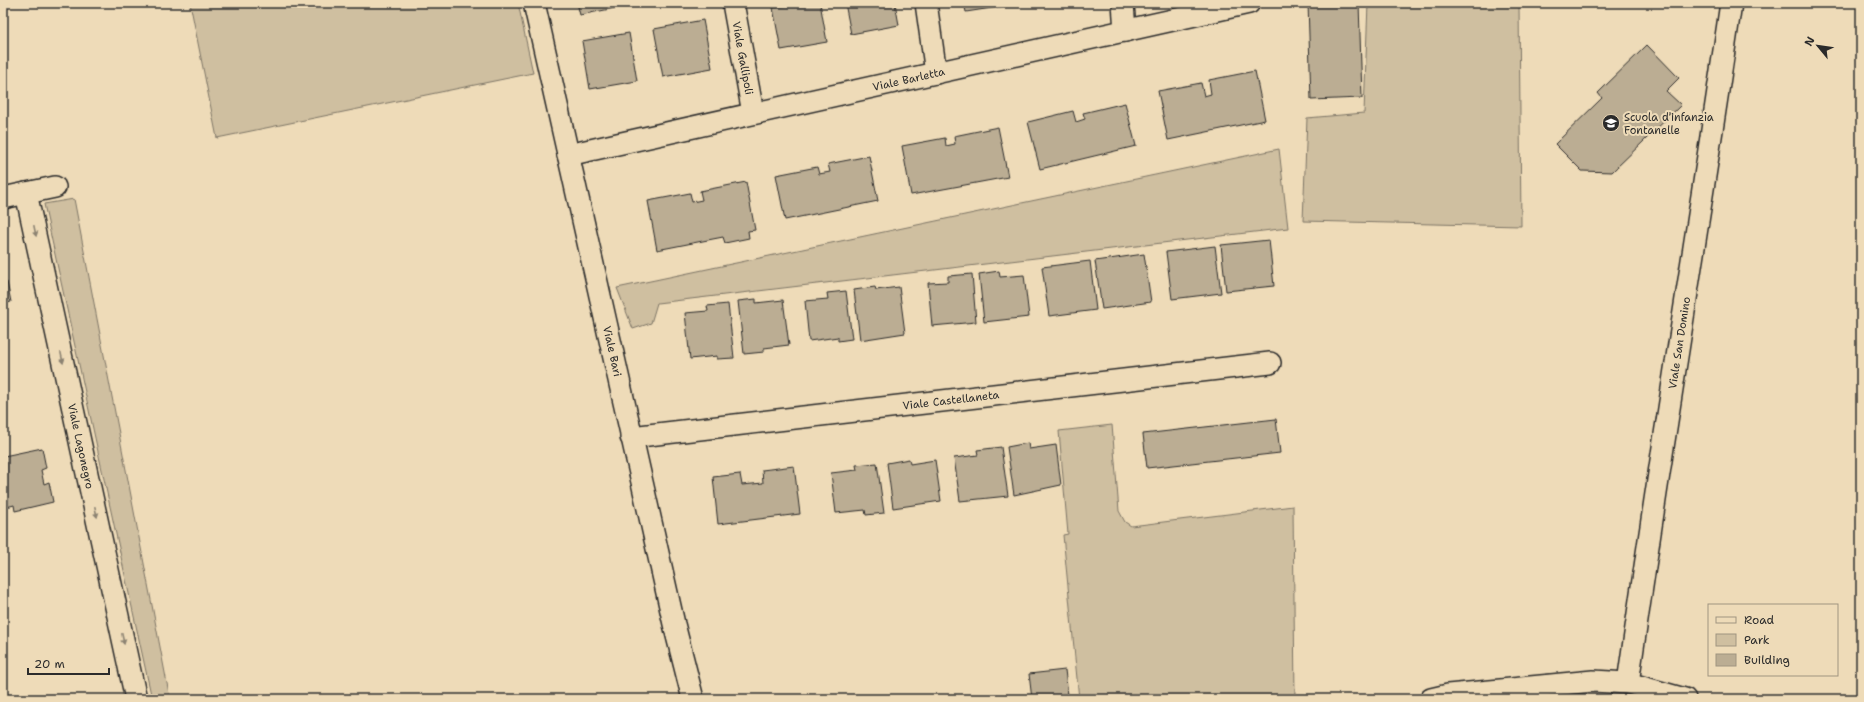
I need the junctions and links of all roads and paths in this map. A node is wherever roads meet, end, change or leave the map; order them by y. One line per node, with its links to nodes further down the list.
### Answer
1 (534, 3): 10 (street, Viale Bari)
2 (733, 3): 9 (street, Viale Gallipoli)
3 (926, 3): 8 (street)
4 (1123, 3): 7 (street)
5 (1249, 3): 7 (street, Viale Barletta)
6 (1731, 3): 16 (street, Viale San Domino)
7 (1125, 31): 8 (street, Viale Barletta)
8 (936, 73): 9 (street, Viale Barletta)
9 (753, 114): 10 (street, Viale Barletta)
10 (568, 155): 15 (street, Viale Bari)
11 (54, 187): 12 (street)
12 (26, 193): 13 (street); 17 (street, Viale Lagonegro, one-way to 17)
13 (3, 198)
14 (1270, 363): 15 (street, Viale Castellaneta)
15 (631, 437): 18 (street, Viale Bari)
16 (1628, 683): 19 (street); 20 (street)
17 (136, 699)
18 (693, 699)
19 (1431, 699)
20 (1685, 699)

